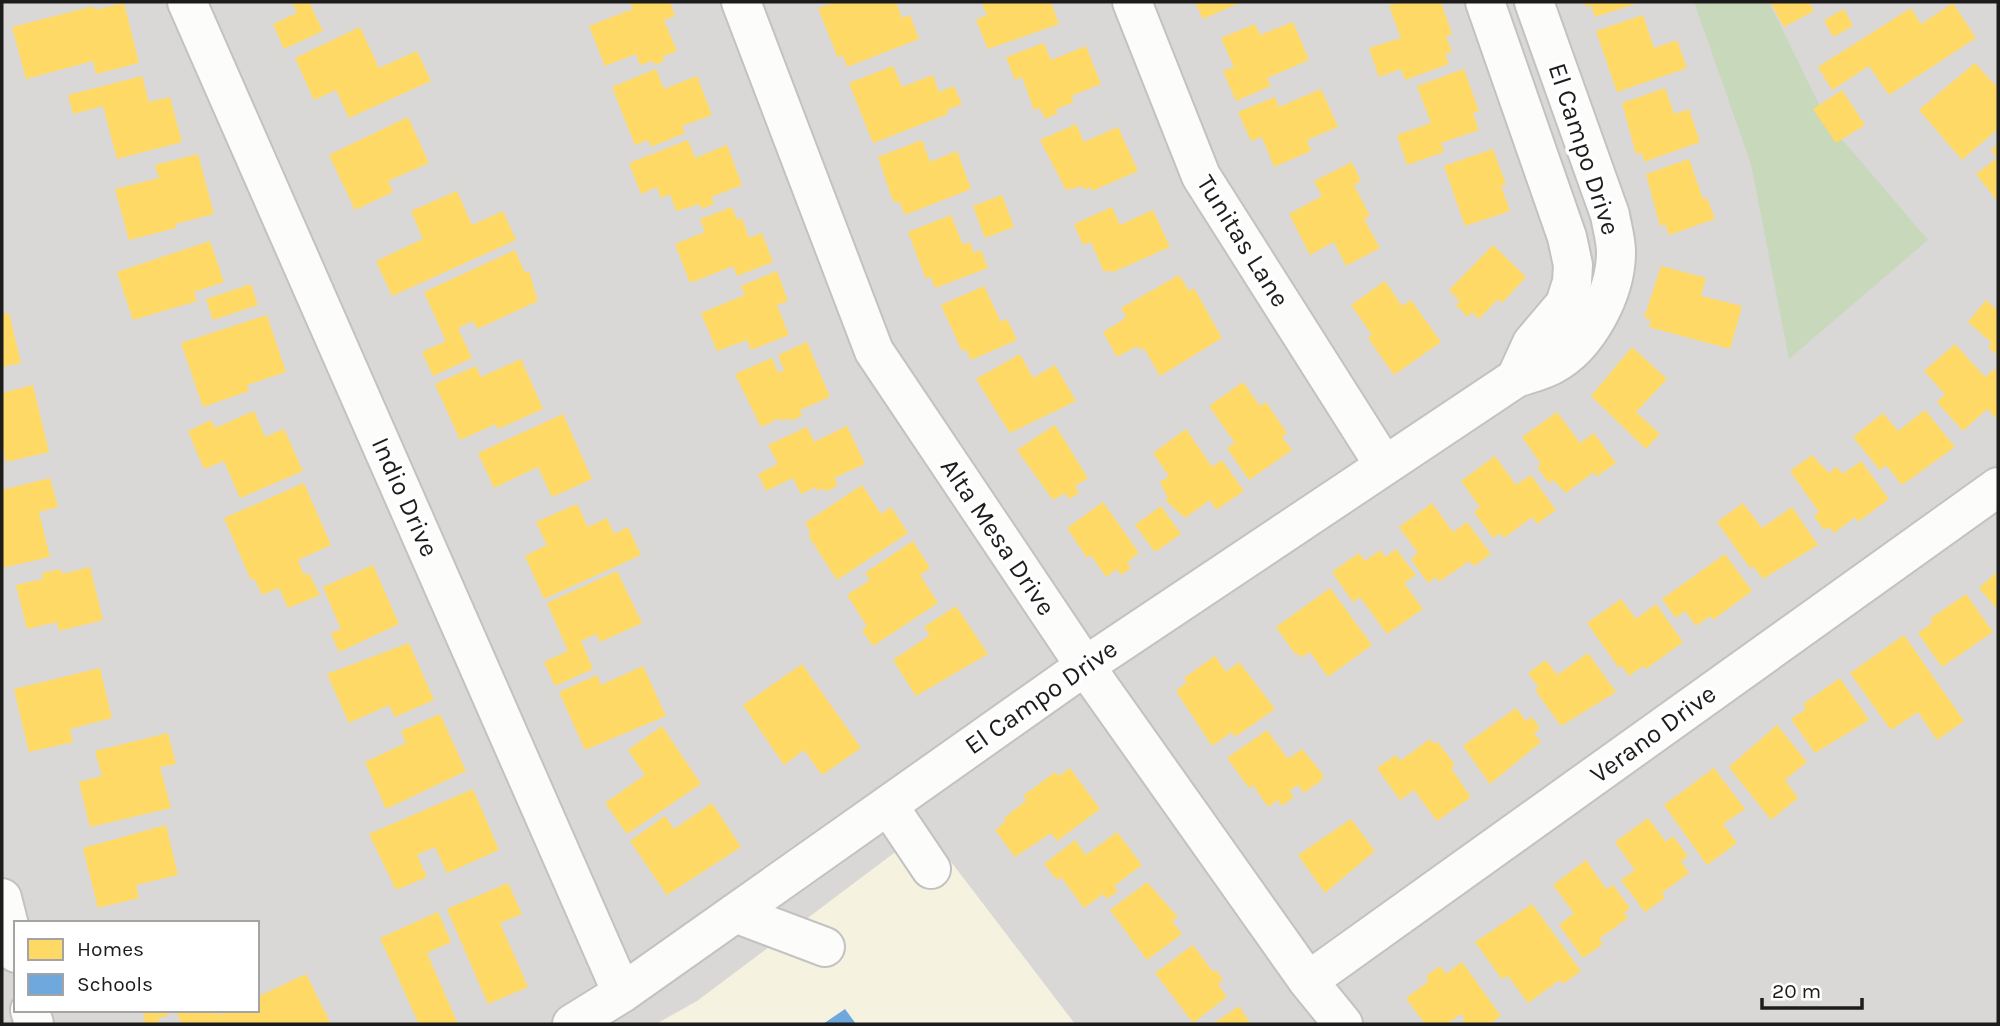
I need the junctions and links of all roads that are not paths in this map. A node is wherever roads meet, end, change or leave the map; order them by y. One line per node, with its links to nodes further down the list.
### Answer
1 (187, 2): 17 (street, Indio Drive)
2 (741, 2): 9 (street, Alta Mesa Drive)
3 (1132, 2): 7 (street, Tunitas Lane)
4 (1485, 2): 6 (street, El Campo Drive)
5 (1534, 2): 6 (street, El Campo Drive)
6 (1516, 379): 7 (street, El Campo Drive)
7 (1384, 465): 9 (street, El Campo Drive)
8 (1998, 487): 16 (street, Verano Drive)
9 (1085, 666): 10 (street, El Campo Drive); 16 (street, Alta Mesa Drive)
10 (888, 805): 11 (street); 13 (street, El Campo Drive)
11 (931, 869)
12 (2, 898): 14 (street)
13 (735, 913): 15 (street); 17 (street, El Campo Drive)
14 (14, 945)
15 (825, 947)
16 (1308, 981): 19 (street, Alta Mesa Drive)
17 (622, 993): 18 (street, El Campo Drive)
18 (572, 1024)
19 (1343, 1024)

